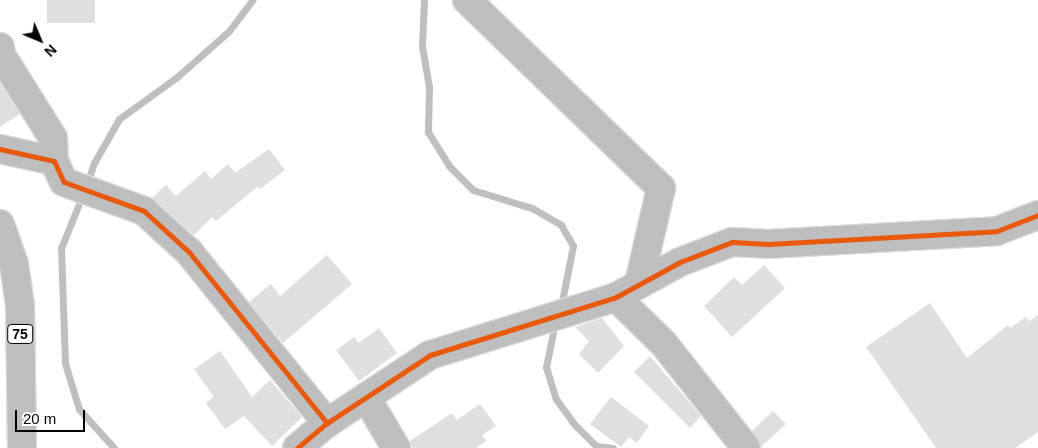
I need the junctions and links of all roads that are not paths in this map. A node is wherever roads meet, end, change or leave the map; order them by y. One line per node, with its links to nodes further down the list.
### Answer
1 (467, 0): 7 (street)
2 (0, 47): 4 (street)
3 (0, 149): 4 (street)
4 (59, 171): 10 (street)
5 (1038, 214): 7 (street)
6 (0, 224): 11 (street, 75)
7 (639, 283): 8 (street)
8 (616, 296): 9 (street); 14 (street)
9 (366, 396): 10 (street); 13 (street)
10 (327, 424): 12 (street)
11 (22, 448)
12 (297, 448)
13 (396, 448)
14 (746, 448)

